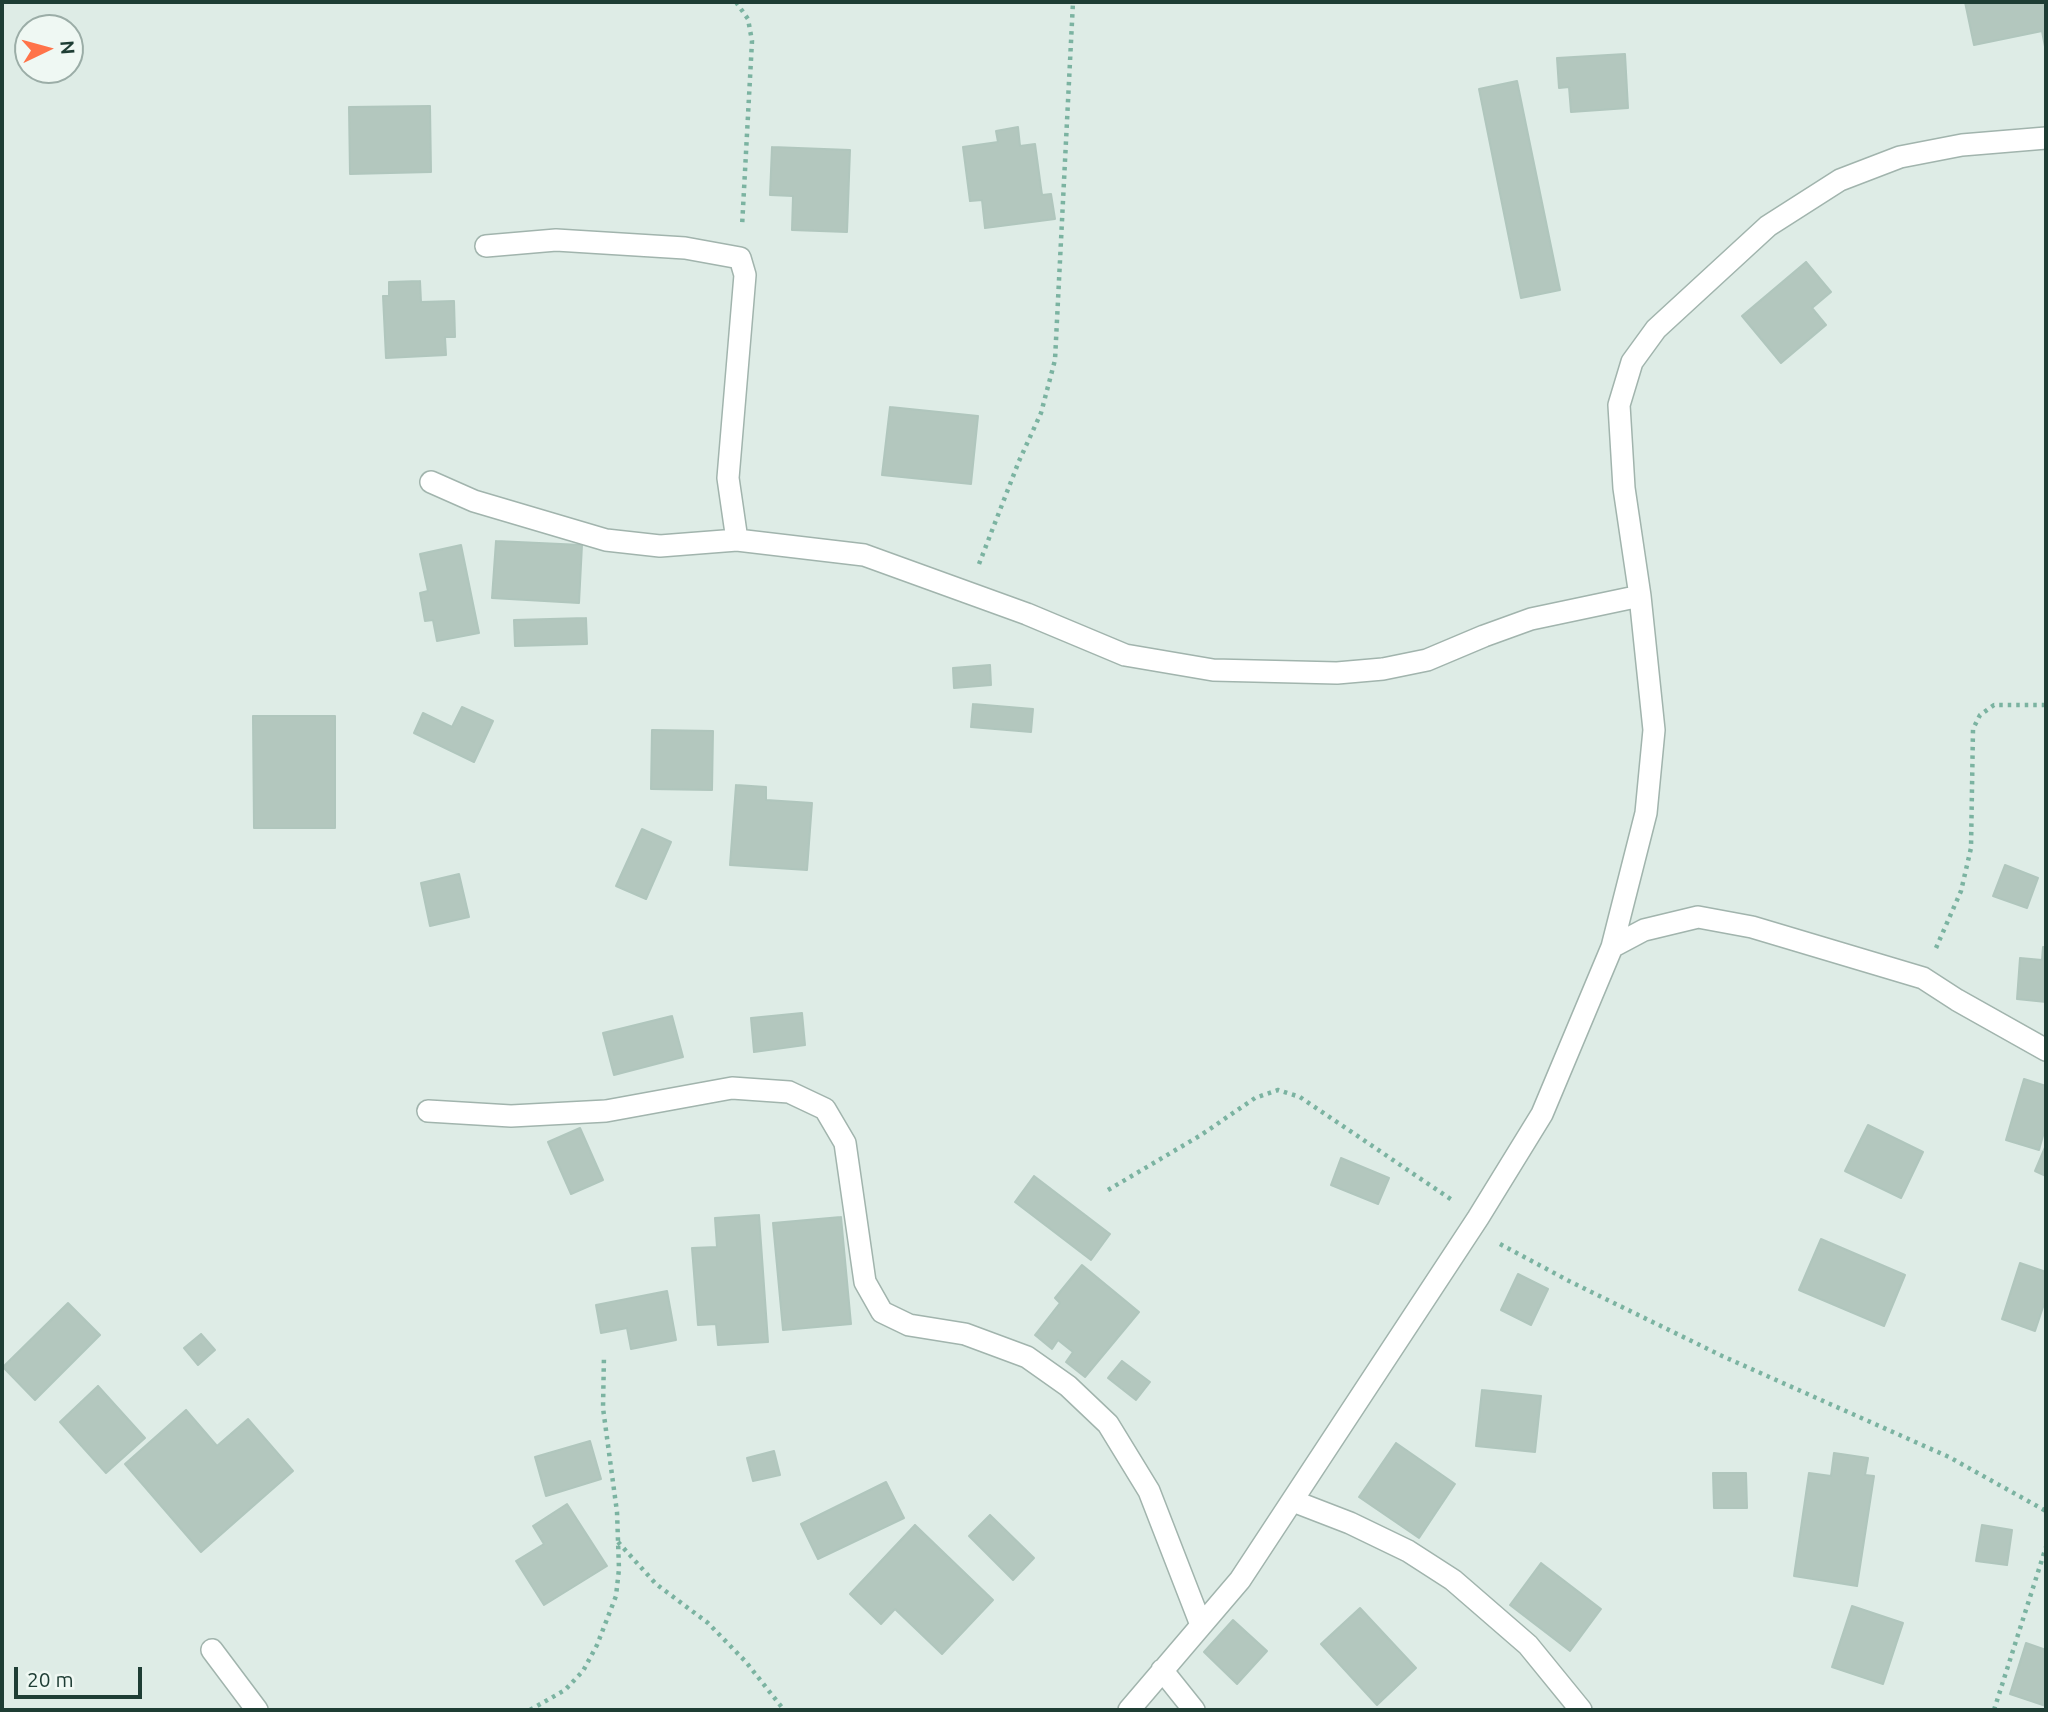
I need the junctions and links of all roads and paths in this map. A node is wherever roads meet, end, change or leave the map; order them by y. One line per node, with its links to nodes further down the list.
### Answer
1 (736, 2): 5 (path)
2 (1073, 2): 8 (path)
3 (2046, 138): 9 (street)
4 (485, 246): 5 (street)
5 (740, 258): 7 (street)
6 (432, 482): 7 (street)
7 (737, 540): 8 (street)
8 (968, 591): 9 (street)
9 (1640, 596): 11 (street)
10 (2046, 705): 12 (path)
11 (1612, 947): 12 (street); 16 (street)
12 (1923, 978): 13 (street)
13 (2046, 1050)
14 (428, 1111): 22 (street)
15 (1108, 1190): 16 (path)
16 (1475, 1224): 18 (street); 19 (path)
17 (604, 1355): 20 (path)
18 (1293, 1501): 22 (street); 30 (street)
19 (2046, 1511)
20 (616, 1541): 26 (path); 27 (path)
21 (2046, 1547): 31 (path)
22 (1201, 1625): 24 (street)
23 (212, 1650): 25 (street)
24 (1161, 1670): 28 (street); 29 (street)
25 (257, 1710)
26 (530, 1710)
27 (784, 1710)
28 (1129, 1710)
29 (1194, 1710)
30 (1581, 1710)
31 (1994, 1710)

